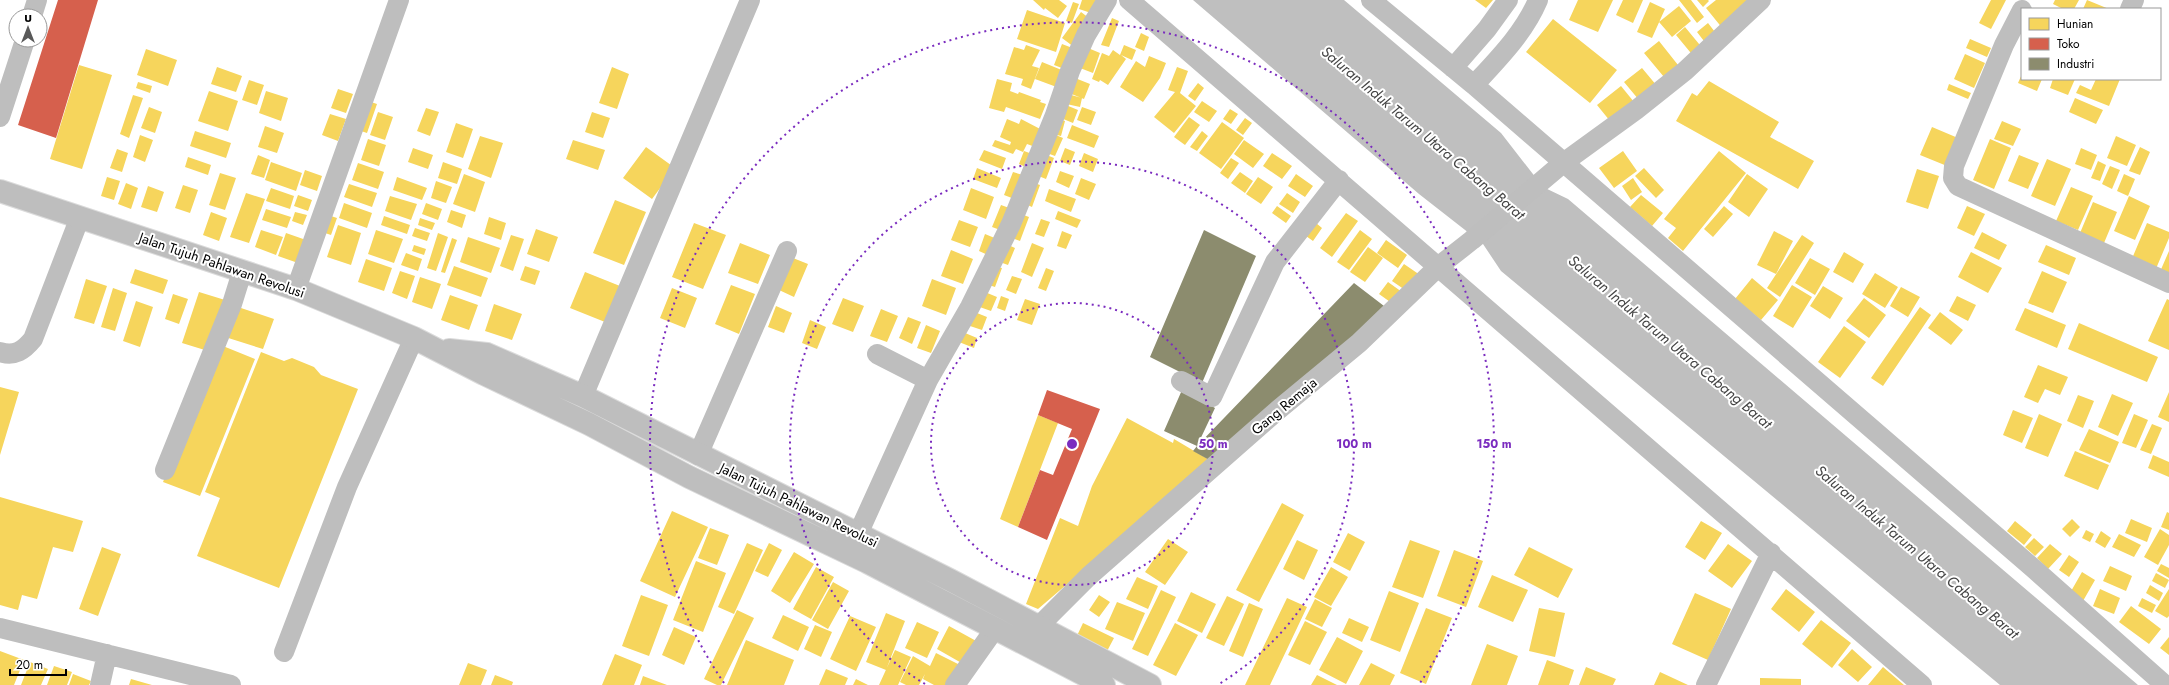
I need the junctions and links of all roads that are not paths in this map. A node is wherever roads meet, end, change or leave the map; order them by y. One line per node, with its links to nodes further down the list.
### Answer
1 (399, 0): 24 (street)
2 (750, 0): 31 (street)
3 (1107, 0): 29 (street)
4 (1129, 0): 17 (street)
5 (1371, 0): 13 (street)
6 (1508, 0): 10 (street)
7 (1538, 0): 11 (street)
8 (1761, 0): 16 (street, Gang Remaja)
9 (2021, 12): 23 (street)
10 (1487, 29): 11 (street); 13 (street)
11 (1509, 47): 14 (street)
12 (22, 48): 15 (street)
13 (1453, 68): 14 (street)
14 (1474, 85): 16 (street)
15 (0, 117)
16 (1563, 163): 21 (street, Gang Remaja); 48 (street)
17 (1339, 180): 21 (street); 30 (street)
18 (0, 191): 19 (main road, Jalan Tujuh Pahlawan Revolusi)
19 (80, 217): 22 (main road, Jalan Tujuh Pahlawan Revolusi); 27 (street)
20 (787, 251): 32 (street)
21 (1439, 266): 35 (street); 36 (street, Gang Remaja)
22 (242, 272): 24 (main road, Jalan Tujuh Pahlawan Revolusi); 33 (street)
23 (2169, 283)
24 (296, 289): 25 (main road, Jalan Tujuh Pahlawan Revolusi)
25 (414, 338): 26 (main road, Jalan Tujuh Pahlawan Revolusi); 39 (street)
26 (440, 349): 31 (main road, Jalan Tujuh Pahlawan Revolusi); 38 (main road, Jalan Tujuh Pahlawan Revolusi)
27 (0, 352)
28 (877, 354): 29 (street)
29 (928, 380): 34 (street)
30 (1181, 381)
31 (583, 396): 32 (main road, Jalan Tujuh Pahlawan Revolusi)
32 (698, 455): 34 (main road, Jalan Tujuh Pahlawan Revolusi)
33 (165, 470)
34 (858, 534): 36 (main road, Jalan Tujuh Pahlawan Revolusi)
35 (1770, 553): 46 (street); 47 (street)
36 (1039, 626): 45 (main road, Jalan Tujuh Pahlawan Revolusi)
37 (0, 628): 40 (street)
38 (994, 630): 43 (street); 44 (main road, Jalan Tujuh Pahlawan Revolusi)
39 (284, 652)
40 (107, 654): 41 (street); 42 (street)
41 (100, 685)
42 (232, 685)
43 (956, 685)
44 (1104, 685)
45 (1150, 685)
46 (1706, 685)
47 (1922, 685)
48 (2165, 685)

